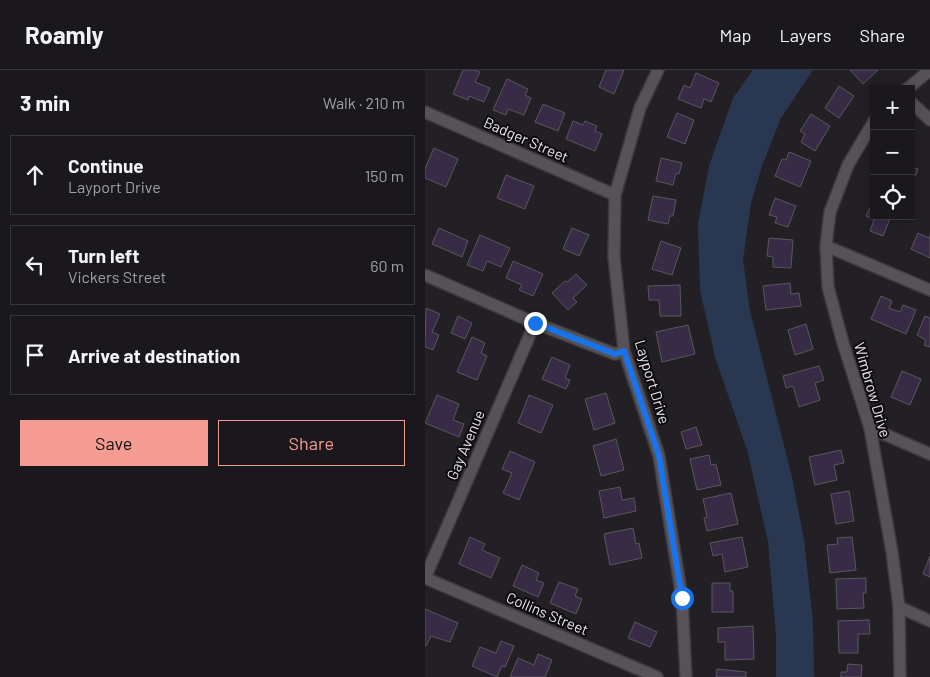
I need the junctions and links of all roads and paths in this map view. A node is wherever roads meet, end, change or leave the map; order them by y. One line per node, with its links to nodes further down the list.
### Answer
1 (658, 70): 8 (street, Layport Drive)
2 (930, 70): 3 (street)
3 (912, 85)
4 (915, 106): 6 (street)
5 (425, 112): 8 (street, Badger Street)
6 (930, 120)
7 (870, 128): 9 (street, Wimbrow Drive)
8 (615, 195): 13 (street, Layport Drive)
9 (827, 246): 11 (street); 14 (street, Wimbrow Drive)
10 (425, 275): 12 (street)
11 (930, 290)
12 (535, 323): 13 (street); 16 (street, Gay Avenue)
13 (624, 351): 20 (street, Layport Drive)
14 (870, 428): 15 (street); 17 (street, Wimbrow Drive)
15 (930, 454)
16 (425, 578): 19 (street, Collins Street)
17 (899, 607): 18 (street); 21 (street, Wimbrow Drive)
18 (930, 621)
19 (657, 677)
20 (686, 677)
21 (900, 677)

